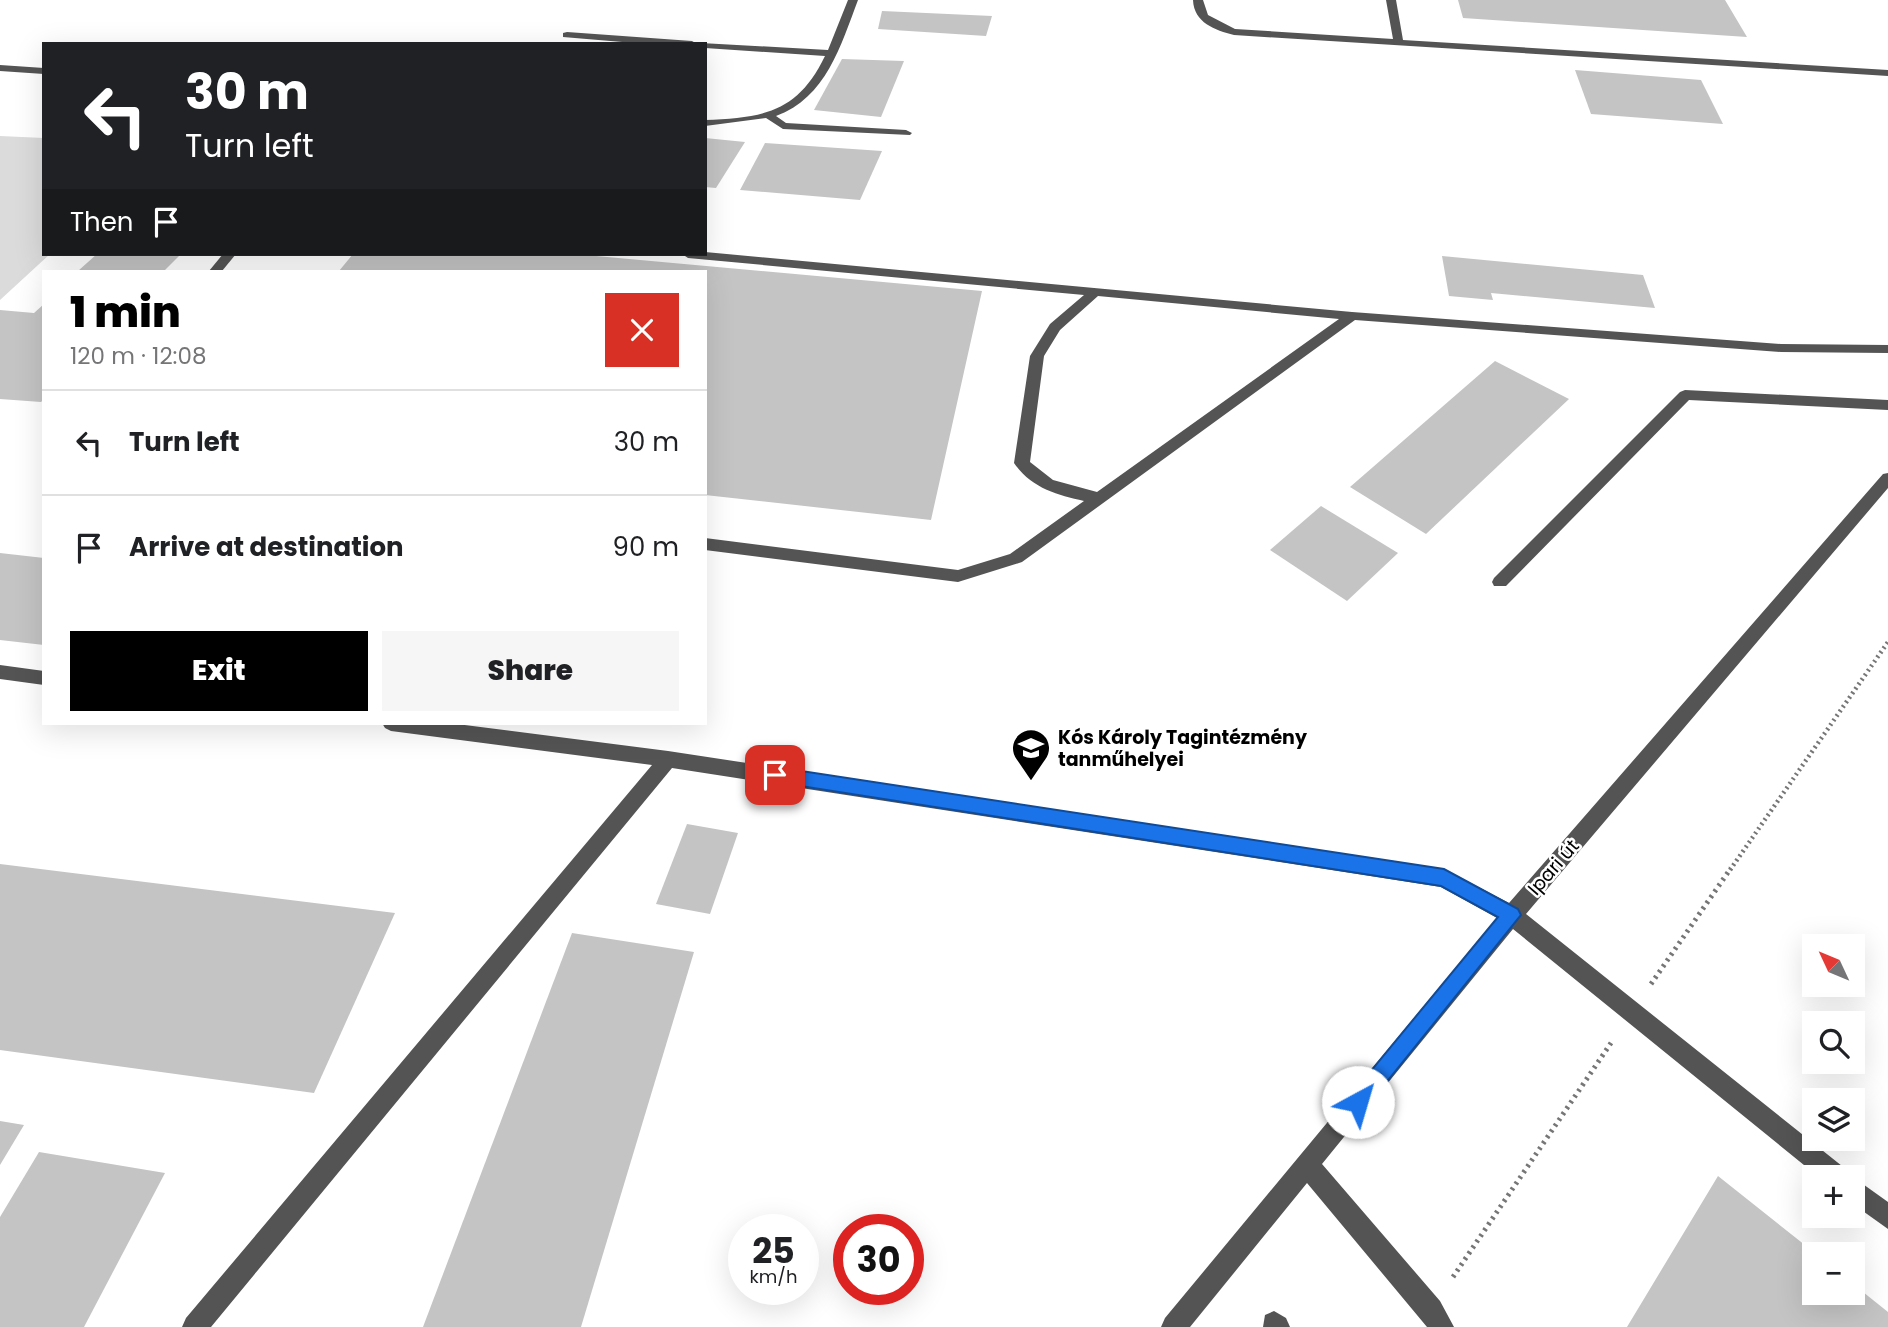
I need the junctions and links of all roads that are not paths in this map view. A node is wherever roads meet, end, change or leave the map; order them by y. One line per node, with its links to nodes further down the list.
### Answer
1 (853, 0): 8 (street)
2 (1198, 0): 6 (street)
3 (1391, 0): 6 (street)
4 (567, 35): 5 (street)
5 (664, 42)
6 (1399, 43): 11 (street)
7 (707, 45): 8 (street)
8 (832, 53): 12 (street)
9 (0, 68): 10 (street)
10 (42, 71)
11 (1888, 73)
12 (767, 114): 13 (street); 14 (street)
13 (707, 123)
14 (906, 133)
15 (228, 256): 17 (street)
16 (707, 256): 18 (street)
17 (216, 270)
18 (1095, 292): 19 (street); 23 (street)
19 (1352, 316): 20 (street); 23 (street)
20 (1888, 349)
21 (1888, 405): 25 (street)
22 (1888, 478): 30 (street, Ipari út)
23 (1099, 498): 24 (street)
24 (707, 544)
25 (1500, 582)
26 (0, 673): 27 (street)
27 (42, 678)
28 (407, 725): 29 (street)
29 (668, 758): 30 (street); 35 (street)
30 (1511, 915): 31 (street, Ipari út); 32 (street)
31 (1307, 1164): 36 (street, Ipari út); 37 (street)
32 (1823, 1165)
33 (1865, 1199): 34 (street)
34 (1888, 1217)
35 (195, 1327)
36 (1174, 1327)
37 (1441, 1327)

